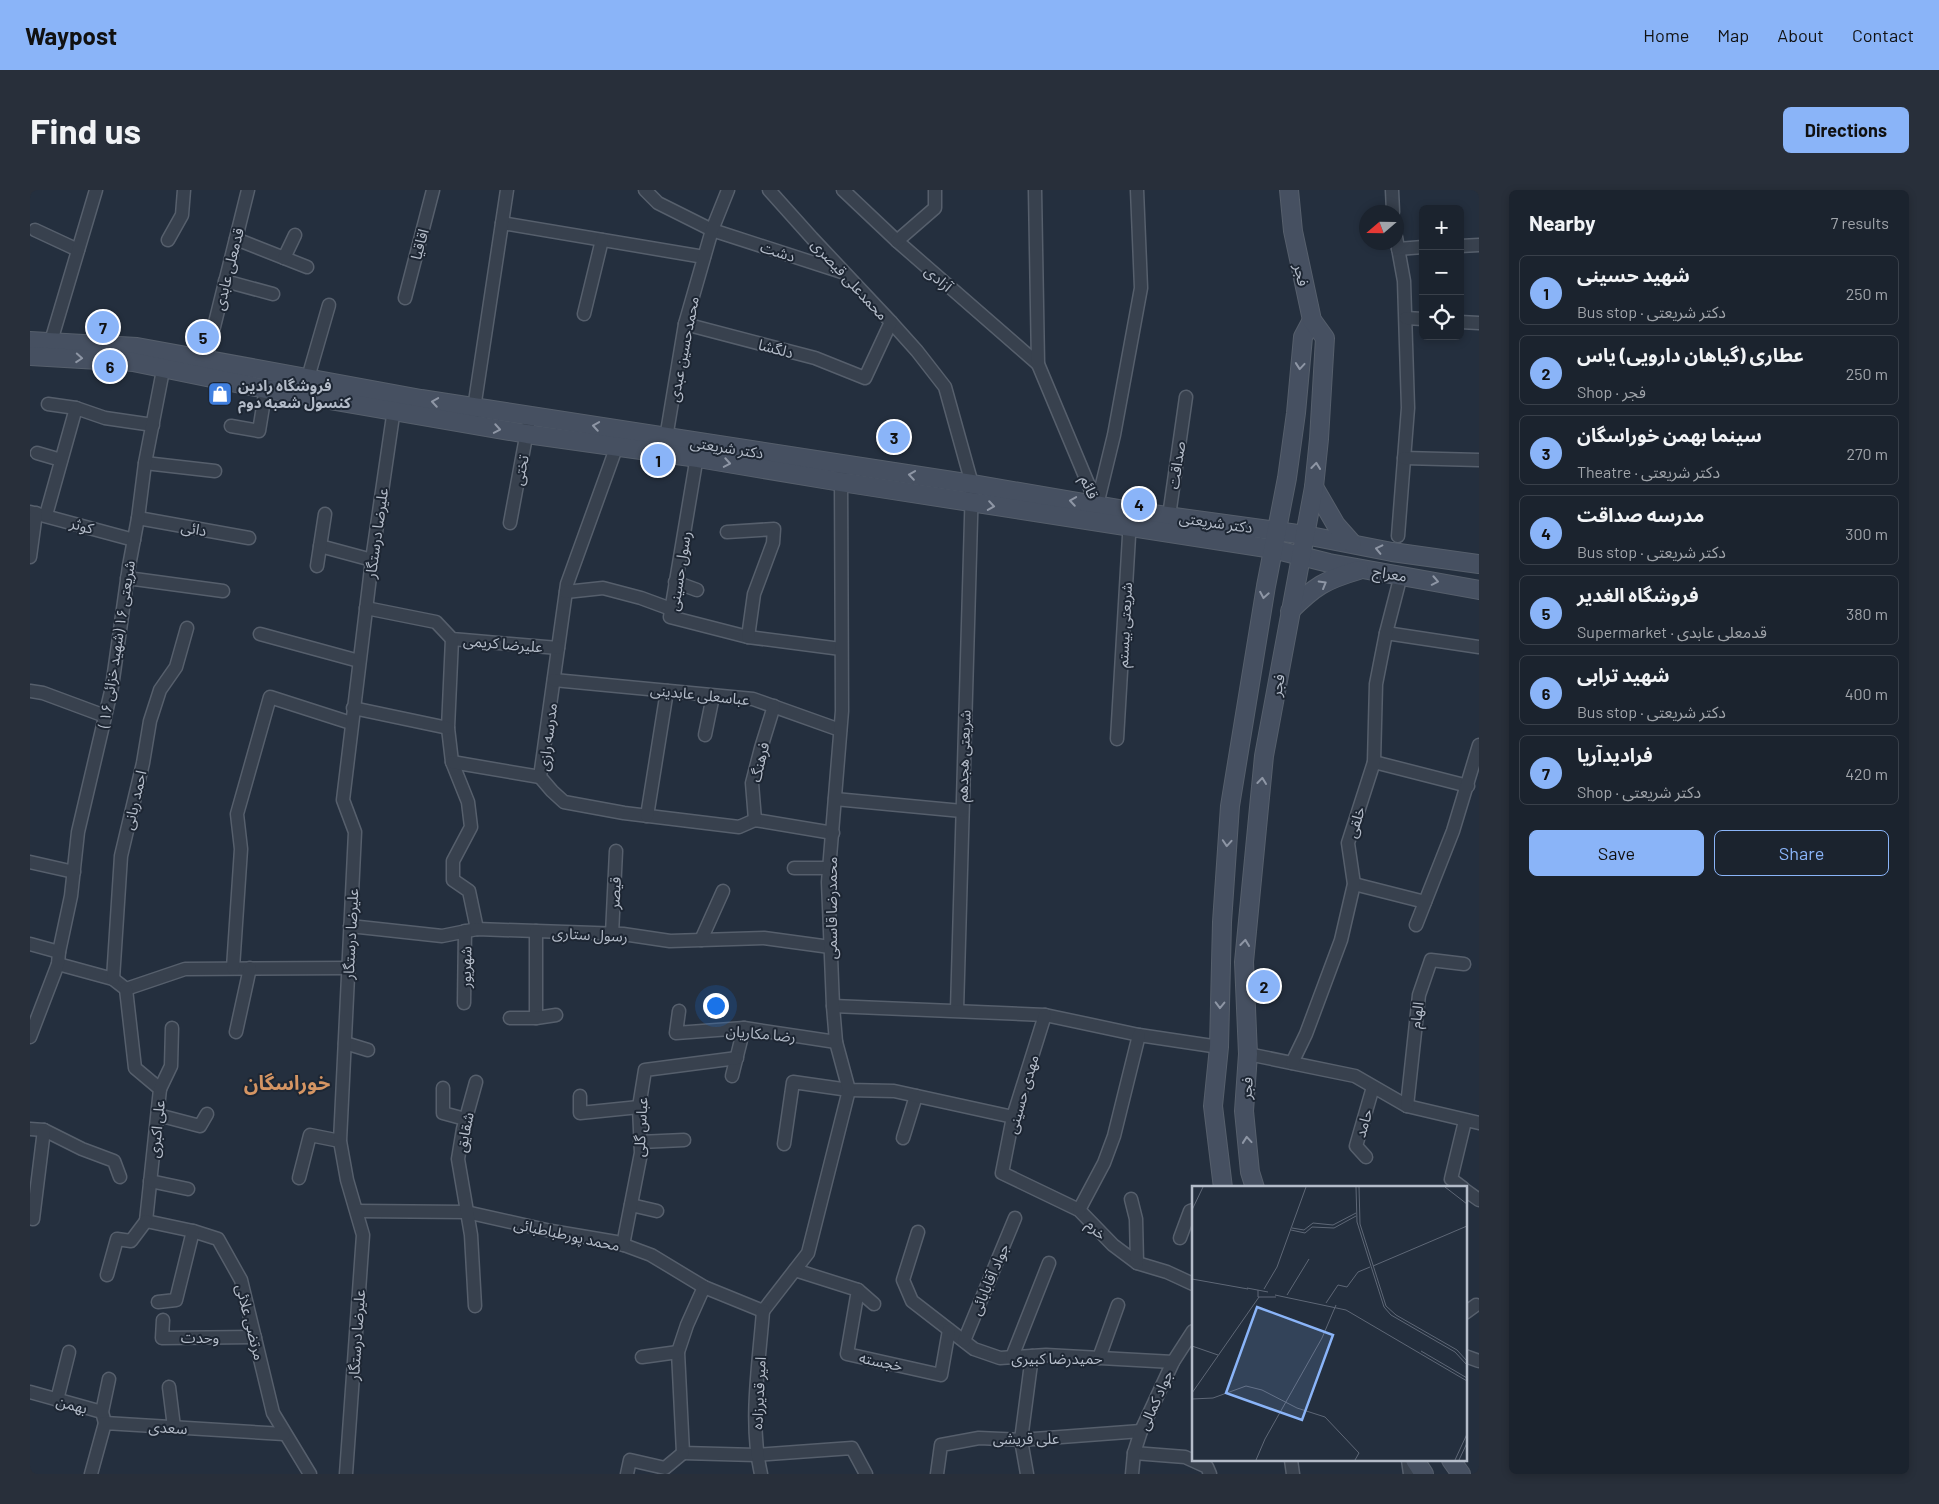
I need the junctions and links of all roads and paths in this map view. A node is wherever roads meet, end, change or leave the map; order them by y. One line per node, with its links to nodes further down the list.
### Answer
1 (96, 190): 28 (street)
2 (184, 190): 21 (street)
3 (248, 190): 20 (street, قدمعلی عابدی)
4 (433, 190): 36 (street, اقاقیا)
5 (507, 190): 16 (street)
6 (645, 190): 18 (street)
7 (728, 190): 18 (street, محمدحسین عبدی)
8 (769, 190): 33 (street, محمدعلی قیصری)
9 (935, 190): 23 (street)
10 (1035, 190): 49 (street, قائم)
11 (1137, 190): 78 (street, قائم)
12 (1289, 190): 40 (main road, فجر)
13 (1392, 190): 15 (street)
14 (844, 191): 23 (street, آزادی)
15 (1393, 205)
16 (502, 224): 22 (street); 58 (street)
17 (35, 230): 28 (street)
18 (712, 230): 30 (street, محمدحسین عبدی); 33 (street, دشت)
19 (296, 234): 31 (street)
20 (236, 239): 31 (street); 34 (street, قدمعلی عابدی)
21 (168, 240)
22 (602, 240): 30 (street); 38 (street)
23 (897, 241): 49 (street, آزادی)
24 (1404, 244): 27 (street)
25 (1479, 245): 26 (street)
26 (1464, 246)
27 (1419, 247)
28 (78, 250): 47 (street)
29 (1398, 250): 39 (street)
30 (704, 257): 45 (street, محمدحسین عبدی)
31 (284, 258): 32 (street)
32 (307, 267)
33 (844, 273): 42 (street, محمدعلی قیصری)
34 (225, 281): 35 (street); 50 (street, قدمعلی عابدی)
35 (273, 294)
36 (405, 298)
37 (329, 305): 53 (street)
38 (584, 314)
39 (1406, 318): 41 (street); 67 (street)
40 (1312, 320): 75 (main road, فجر, one-way to 40); 84 (main road, one-way to 84)
41 (1419, 320)
42 (891, 322): 51 (street, محمدعلی قیصری); 74 (street)
43 (1464, 322): 44 (street)
44 (1479, 323)
45 (685, 324): 51 (street, دلگشا); 64 (street, محمدحسین عبدی)
46 (30, 341): 47 (main road, دکتر شریعتی)
47 (42, 351): 48 (main road, دکتر شریعتی)
48 (165, 361): 50 (main road, دکتر شریعتی); 60 (street, شریعتی ۱۶ (شهید خزائی ۱۶ ))
49 (1038, 364): 78 (street, قائم)
50 (203, 369): 52 (main road, دکتر شریعتی)
51 (865, 378)
52 (267, 381): 53 (main road, دکتر شریعتی); 61 (street)
53 (305, 387): 55 (main road, دکتر شریعتی)
54 (1186, 397): 83 (street, صداقت)
55 (395, 403): 58 (main road, دکتر شریعتی); 96 (street, علیرضا درستگار)
56 (48, 404): 57 (street)
57 (76, 408): 60 (street); 68 (street)
58 (473, 416): 59 (main road, دکتر شریعتی); 62 (main road, دکتر شریعتی, one-way to 62)
59 (529, 416): 62 (street, تختی); 63 (main road, دکتر شریعتی, one-way to 59)
60 (154, 425): 70 (street, شریعتی ۱۶ (شهید خزائی ۱۶ ))
61 (231, 426)
62 (527, 434): 63 (main road, دکتر شریعتی); 82 (street, تختی)
63 (619, 439): 64 (main road, دکتر شریعتی); 107 (street, مدرسه رازی)
64 (665, 446): 65 (main road, دکتر شریعتی)
65 (698, 450): 71 (main road, دکتر شریعتی); 73 (main road, دکتر شریعتی, one-way to 73); 103 (street, رسول حسینی)
66 (37, 453): 68 (street)
67 (1404, 458): 69 (street); 87 (street)
68 (61, 460): 77 (street)
69 (1479, 460)
70 (146, 463): 72 (street); 80 (street, شریعتی ۱۶ (شهید خزائی ۱۶ ))
71 (842, 465): 73 (street, محمدرضا قاسمی); 74 (main road, دکتر شریعتی, one-way to 71)
72 (215, 471)
73 (841, 482): 76 (main road, دکتر شریعتی); 118 (street, محمدرضا قاسمی)
74 (972, 484): 76 (street, شریعتی هجدهم); 78 (main road, دکتر شریعتی, one-way to 74)
75 (1314, 487): 86 (main road, فجر); 90 (main road)
76 (970, 502): 78 (main road, دکتر شریعتی, one-way to 78); 138 (street, شریعتی هجدهم)
77 (37, 513): 89 (street, کوثر); 95 (street)
78 (1096, 513): 81 (main road, دکتر شریعتی)
79 (325, 514): 91 (street)
80 (138, 518): 88 (street, دائی); 89 (street, شریعتی ۱۶ (شهید خزائی ۱۶ ))
81 (1130, 519): 83 (main road, دکتر شریعتی); 131 (street, شریعتی بیستم)
82 (510, 523)
83 (1168, 524): 84 (main road, دکتر شریعتی); 92 (main road, دکتر شریعتی)
84 (1277, 531): 86 (main road, دکتر شریعتی); 93 (main road)
85 (727, 532): 114 (street)
86 (1305, 535): 90 (main road, معراج); 94 (main road, فجر)
87 (1398, 536)
88 (249, 538)
89 (134, 540): 102 (street, شریعتی ۱۶ (شهید خزائی ۱۶ ))
90 (1352, 543): 97 (main road, معراج, one-way to 90)
91 (320, 546): 96 (street); 98 (street)
92 (1251, 546): 93 (main road, دکتر شریعتی); 100 (main road)
93 (1273, 549): 94 (main road, دکتر شریعتی); 100 (main road)
94 (1302, 555): 99 (main road, معراج); 110 (main road, فجر)
95 (30, 557)
96 (372, 560): 108 (street, علیرضا درستگار)
97 (1479, 564)
98 (317, 566)
99 (1363, 569): 101 (main road, معراج); 110 (main road, one-way to 99)
100 (1269, 570): 180 (main road, one-way to 180)
101 (1401, 575): 105 (main road, معراج, one-way to 105); 112 (street, خلقی)
102 (127, 578): 106 (street); 126 (street, شریعتی ۱۶ (شهید خزائی ۱۶ ))
103 (675, 582): 104 (street); 109 (street, رسول حسینی)
104 (697, 590)
105 (1479, 590)
106 (224, 591)
107 (566, 592): 109 (street); 117 (street, مدرسه رازی)
108 (366, 608): 115 (street, علیرضا کریمی); 119 (street, علیرضا درستگار)
109 (671, 609): 114 (street, رسول حسینی)
110 (1290, 611): 182 (main road, فجر, one-way to 110)
111 (187, 628): 163 (street, احمد ربانی)
112 (1386, 633): 116 (street); 134 (street, خلقی)
113 (260, 634): 119 (street)
114 (748, 637): 118 (street, رسول حسینی)
115 (452, 639): 117 (street, علیرضا کریمی); 128 (street)
116 (1479, 647)
117 (558, 648): 120 (street, مدرسه رازی)
118 (841, 649): 129 (street, محمدرضا قاسمی)
119 (359, 661): 125 (street, علیرضا درستگار)
120 (554, 680): 122 (street, عباسعلی عابدینی); 135 (street, مدرسه رازی)
121 (30, 691): 126 (street)
122 (667, 691): 123 (street, عباسعلی عابدینی); 139 (street)
123 (713, 696): 124 (street, عباسعلی عابدینی); 130 (street)
124 (774, 706): 129 (street, عباسعلی عابدینی); 140 (street, فرهنگ)
125 (353, 708): 127 (street, علیرضا درستگار); 128 (street)
126 (105, 716): 146 (street, شریعتی ۱۶ (شهید خزائی ۱۶ ))
127 (351, 723): 151 (street, علیرضا درستگار); 160 (street)
128 (448, 728): 133 (street)
129 (840, 730): 137 (street, محمدرضا قاسمی)
130 (705, 735)
131 (1117, 739)
132 (1479, 745): 136 (street)
133 (452, 762): 135 (street); 152 (street, شهریور)
134 (1374, 762): 136 (street); 147 (street, خلقی)
135 (540, 777): 139 (street, مدرسه رازی)
136 (1468, 786): 149 (street)
137 (835, 798): 138 (street); 141 (street, محمدرضا قاسمی)
138 (962, 811): 167 (street, شریعتی هجدهم)
139 (647, 816): 140 (street, مدرسه رازی)
140 (755, 820): 141 (street, مدرسه رازی)
141 (833, 833): 145 (street, محمدرضا قاسمی)
142 (616, 851): 154 (street, قیصر)
143 (30, 862): 146 (street)
144 (794, 868): 145 (street)
145 (829, 868): 157 (street, محمدرضا قاسمی)
146 (74, 872): 158 (street, شریعتی ۱۶ (شهید خزائی ۱۶ ))
147 (1354, 884): 149 (street); 184 (street, خلقی)
148 (723, 891): 155 (street)
149 (1425, 902): 150 (street)
150 (1416, 925)
151 (350, 926): 152 (street, رسول ستاری); 162 (street, علیرضا درستگار)
152 (471, 930): 153 (street, رسول ستاری); 165 (street, شهریور)
153 (536, 931): 154 (street, رسول ستاری); 172 (street)
154 (612, 934): 155 (street, رسول ستاری)
155 (701, 940): 157 (street, رسول ستاری)
156 (30, 944): 158 (street)
157 (830, 947): 166 (street, محمدرضا قاسمی)
158 (59, 958): 163 (street); 177 (street, شریعتی ۱۶ (شهید خزائی ۱۶ ))
159 (1464, 964): 193 (street, الهام)
160 (233, 968): 161 (street); 164 (street)
161 (250, 968): 162 (street); 175 (street)
162 (348, 968): 179 (street, علیرضا درستگار)
163 (113, 979): 164 (street)
164 (126, 989): 189 (street, علی اکبری)
165 (464, 1003)
166 (833, 1006): 167 (street); 178 (street, محمدرضا قاسمی)
167 (957, 1010): 170 (street)
168 (679, 1011): 174 (street, رضا مکاریان)
169 (556, 1014): 172 (street)
170 (1045, 1015): 176 (street); 197 (street, مهدی حسینی)
171 (510, 1018): 172 (street)
172 (536, 1018)
173 (172, 1028): 189 (street)
174 (744, 1028): 178 (street, رضا مکاریان); 183 (street)
175 (236, 1032)
176 (1139, 1035): 180 (street); 219 (street)
177 (30, 1038)
178 (836, 1042): 190 (street, محمدرضا قاسمی)
179 (345, 1043): 181 (street); 204 (street, علیرضا درستگار)
180 (1219, 1047): 182 (main road); 213 (main road)
181 (368, 1050)
182 (1248, 1054): 184 (street); 214 (main road, فجر, one-way to 182)
183 (737, 1058): 185 (street); 194 (street, عباس گلی)
184 (1292, 1063): 187 (street)
185 (732, 1076)
186 (476, 1082): 198 (street, شقایق)
187 (1373, 1087): 193 (street); 208 (street, حامد)
188 (443, 1088): 198 (street)
189 (160, 1089): 196 (street, علی اکبری)
190 (849, 1090): 192 (street); 207 (street); 233 (street, محمدرضا قاسمی)
191 (580, 1096): 194 (street)
192 (916, 1096): 197 (street); 203 (street)
193 (1407, 1106): 199 (street)
194 (639, 1107): 206 (street, عباس گلی)
195 (207, 1114): 196 (street)
196 (158, 1115): 212 (street, علی اکبری)
197 (1013, 1117): 209 (street, مهدی حسینی)
198 (466, 1119): 223 (street, شقایق)
199 (1466, 1121): 200 (street); 215 (street)
200 (1479, 1124)
201 (30, 1129): 202 (street)
202 (44, 1130): 210 (street); 225 (street)
203 (903, 1138)
204 (340, 1140): 211 (street); 221 (street, علیرضا درستگار)
205 (684, 1140): 206 (street)
206 (640, 1142): 218 (street, عباس گلی)
207 (784, 1144)
208 (1366, 1157)
209 (1002, 1173): 219 (street, خرم)
210 (120, 1178)
211 (299, 1178)
212 (150, 1180): 216 (street); 226 (street, علی اکبری)
213 (1223, 1186)
214 (1254, 1186)
215 (1459, 1186)
216 (188, 1189)
217 (1131, 1200): 232 (street)
218 (631, 1205): 222 (street); 230 (street, عباس گلی)
219 (1079, 1210): 232 (street, خرم)
220 (1192, 1210): 229 (street)
221 (357, 1211): 223 (street, محمد پورطباطبائی); 278 (street, علیرضا درستگار)
222 (657, 1211)
223 (466, 1212): 230 (street, محمد پورطباطبائی); 242 (street, شقایق)
224 (1015, 1218): 249 (street, جواد آقابابائی)
225 (34, 1219)
226 (146, 1220): 227 (street, مرتضی علائی); 234 (street)
227 (192, 1231): 238 (street); 248 (street, مرتضی علائی)
228 (918, 1232): 246 (street, حمیدرضا کبیری)
229 (1180, 1238)
230 (623, 1245): 236 (street, محمد پورطباطبائی)
231 (1049, 1263): 255 (street)
232 (1137, 1263): 235 (street, خرم)
233 (795, 1270): 237 (street); 243 (street, محمدرضا قاسمی)
234 (107, 1275)
235 (1192, 1284)
236 (704, 1287): 243 (street, محمد پورطباطبائی); 251 (street)
237 (858, 1290): 239 (street); 246 (street, خجسته)
238 (158, 1302)
239 (874, 1304)
240 (1118, 1305): 256 (street)
241 (1476, 1305): 244 (street)
242 (475, 1306)
243 (763, 1311): 270 (street, امیر قدیرزاده)
244 (1466, 1312)
245 (163, 1320): 248 (street, وحدت)
246 (949, 1330): 249 (street, حمیدرضا کبیری)
247 (1192, 1332): 258 (street, جواد کمالی)
248 (255, 1337): 266 (street, مرتضی علائی)
249 (964, 1341): 255 (street, حمیدرضا کبیری)
250 (69, 1352): 262 (street)
251 (678, 1352): 254 (street); 268 (street)
252 (1032, 1356): 255 (street, حمیدرضا کبیری); 256 (street, حمیدرضا کبیری); 267 (street)
253 (1466, 1356): 257 (street)
254 (642, 1357)
255 (1012, 1357)
256 (1099, 1358): 258 (street, حمیدرضا کبیری)
257 (1479, 1361)
258 (1172, 1362): 265 (street, جواد کمالی)
259 (109, 1379): 263 (street)
260 (168, 1387): 264 (street)
261 (30, 1392): 262 (street, بهمن)
262 (57, 1400): 263 (street, بهمن)
263 (103, 1418): 264 (street, سعدی); 276 (street)
264 (174, 1427): 266 (street, سعدی)
265 (1141, 1431): 267 (street, علی قریشی); 269 (street, جواد کمالی)
266 (284, 1434): 277 (street, مرتضی علائی)
267 (1021, 1440): 282 (street, علی قریشی); 283 (street)
268 (683, 1453): 270 (street); 279 (street)
269 (1134, 1453): 271 (street); 284 (street, جواد کمالی)
270 (756, 1455): 280 (street, امیر قدیرزاده); 281 (street)
271 (1192, 1460)
272 (1196, 1462): 275 (street)
273 (1416, 1462): 285 (main road)
274 (1452, 1462): 286 (main road)
275 (1208, 1467)
276 (91, 1474)
277 (310, 1474)
278 (346, 1474)
279 (627, 1474)
280 (761, 1474)
281 (866, 1474)
282 (937, 1474)
283 (1027, 1474)
284 (1132, 1474)
285 (1424, 1474)
286 (1461, 1474)

